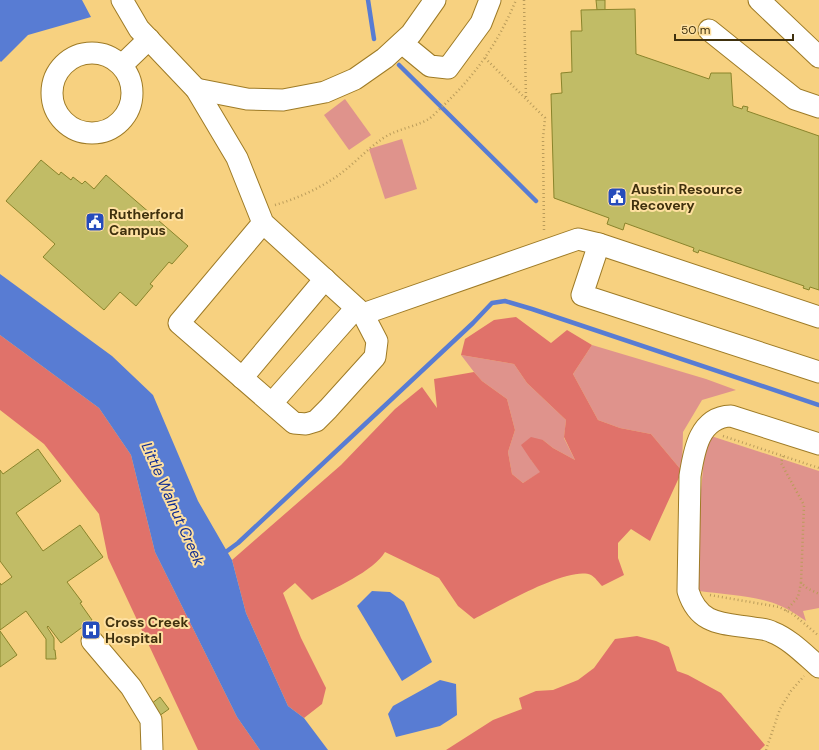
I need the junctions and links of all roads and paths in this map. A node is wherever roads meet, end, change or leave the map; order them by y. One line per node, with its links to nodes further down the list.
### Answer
1 (122, 0): 8 (lane)
2 (435, 0): 9 (lane)
3 (490, 0): 9 (lane)
4 (516, 0): 11 (path)
5 (524, 0): 14 (path)
6 (759, 0): 10 (lane)
7 (709, 30): 15 (lane)
8 (149, 39): 12 (lane); 13 (lane)
9 (402, 43): 13 (lane)
10 (819, 57)
11 (485, 58): 14 (path); 16 (path)
12 (122, 65)
13 (196, 89): 16 (lane)
14 (526, 100): 17 (path)
15 (819, 107)
16 (266, 215): 19 (lane); 23 (lane)
17 (544, 231)
18 (599, 244): 20 (lane); 21 (lane); 22 (lane)
19 (324, 279): 20 (lane); 23 (lane)
20 (360, 311): 24 (lane); 24 (lane)
21 (819, 317)
22 (819, 372)
23 (242, 378): 24 (lane)
24 (272, 403)
25 (704, 430): 26 (lane); 27 (path); 30 (lane)
26 (819, 444)
27 (783, 456): 28 (path); 29 (path)
28 (819, 468)
29 (801, 583): 31 (path); 32 (path)
30 (688, 592): 32 (path); 35 (lane)
31 (819, 594)
32 (786, 611): 33 (path)
33 (819, 636)
34 (92, 641): 36 (lane)
35 (812, 671): 37 (path)
36 (152, 750)
37 (766, 750)

